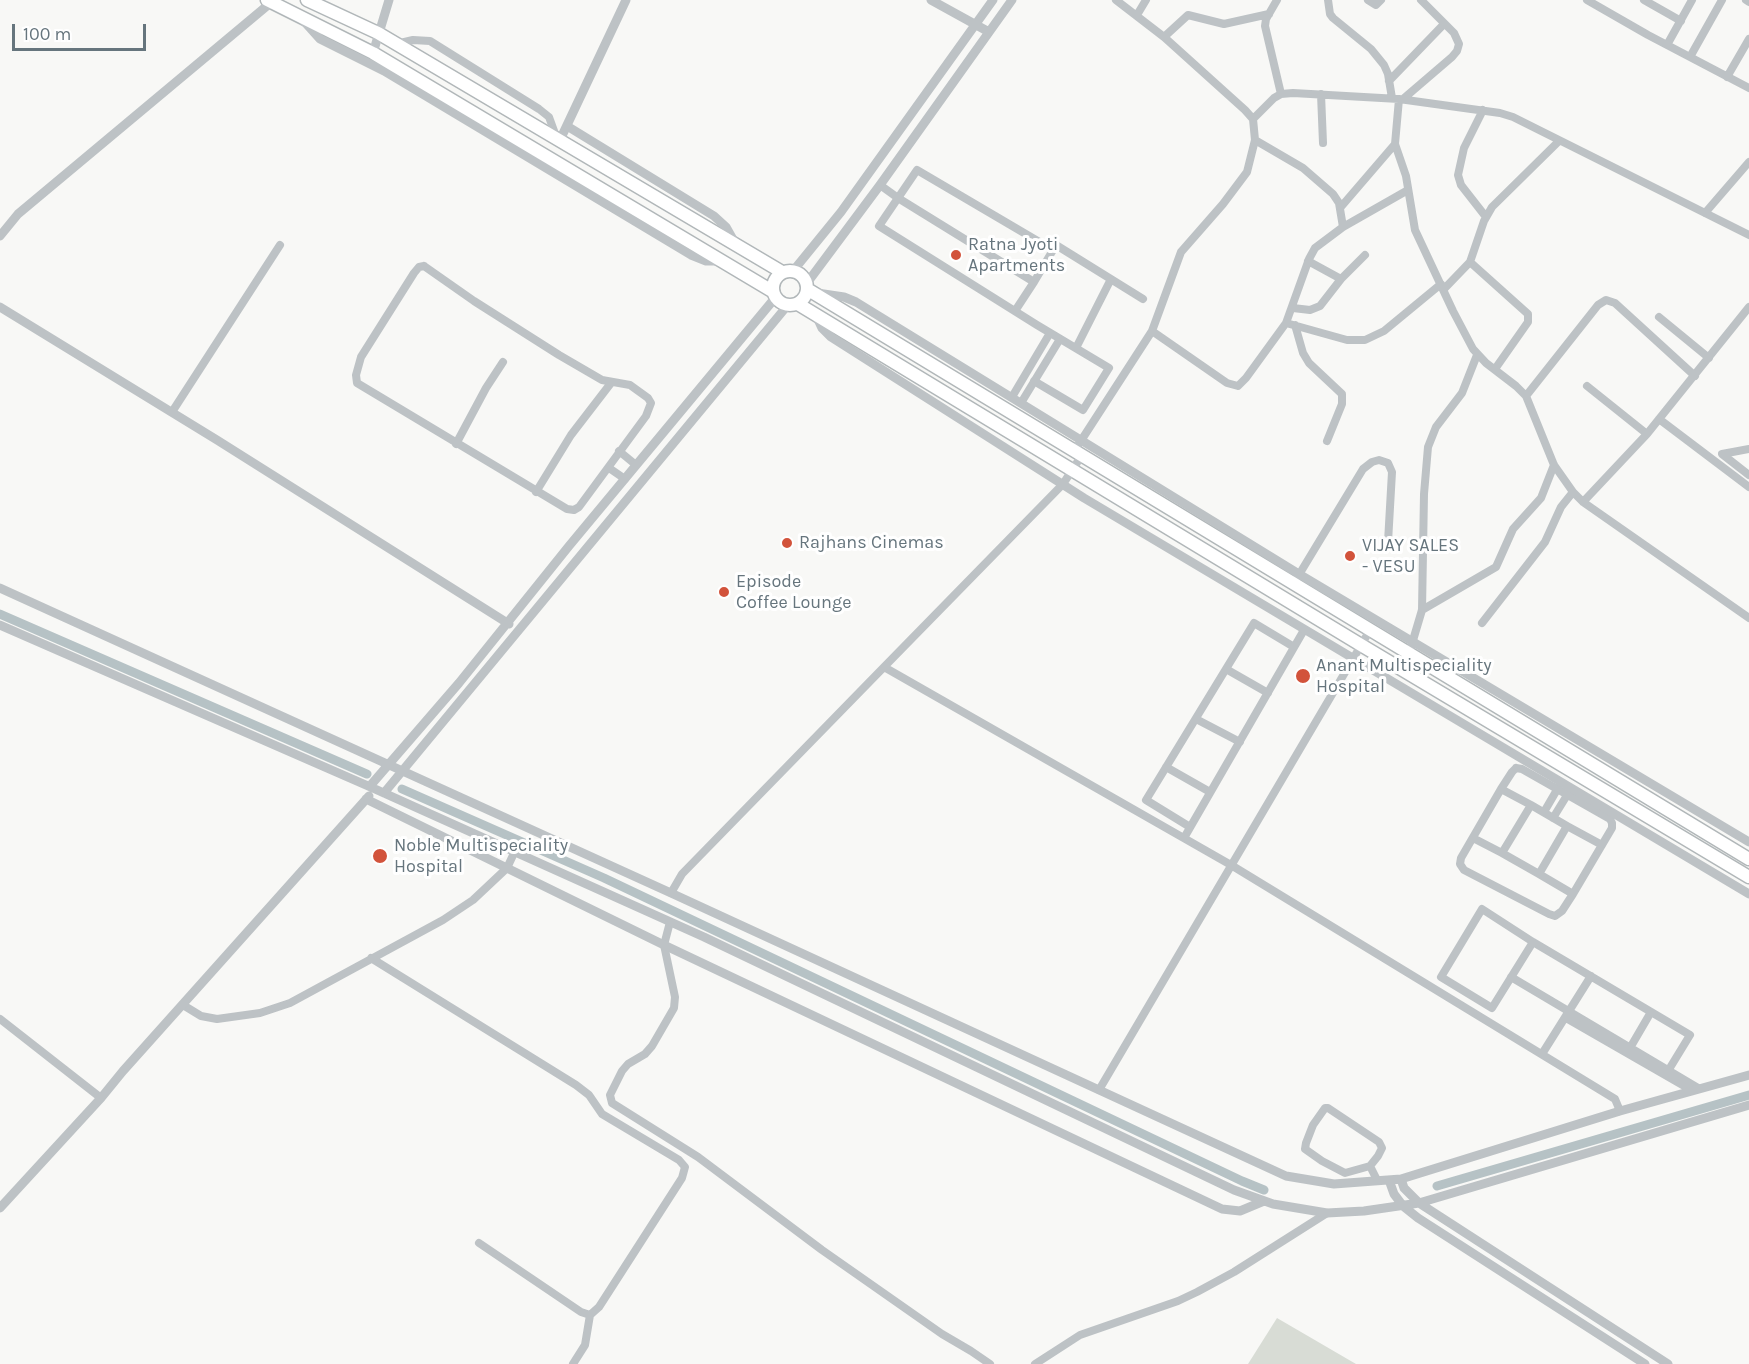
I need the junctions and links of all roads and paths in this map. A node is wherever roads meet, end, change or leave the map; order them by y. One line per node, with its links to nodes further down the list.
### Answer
1 (307, 0): 28 (main road)
2 (389, 0): 28 (street)
3 (626, 0): 43 (street)
4 (931, 0): 25 (street)
5 (993, 0): 25 (street)
6 (1012, 0): 27 (street)
7 (1116, 0): 22 (street)
8 (1146, 0): 22 (street)
9 (1277, 0): 21 (street)
10 (1328, 0): 36 (street)
11 (1368, 0): 12 (street)
12 (1381, 0)
13 (1421, 0): 26 (street)
14 (1587, 0): 20 (street)
15 (1604, 0): 20 (street)
16 (1644, 0): 24 (street)
17 (1722, 0): 34 (street)
18 (271, 1): 23 (main road); 58 (street)
19 (1689, 1): 24 (street)
20 (1599, 8): 32 (street)
21 (1269, 14): 29 (street); 38 (street)
22 (1137, 15): 29 (street)
23 (301, 17): 33 (main road); 63 (street)
24 (1681, 21): 32 (street)
25 (975, 24): 27 (street); 66 (street)
26 (1444, 24): 36 (street); 40 (street)
27 (989, 32): 50 (street)
28 (378, 33): 31 (main road); 33 (street)
29 (1164, 37): 42 (street)
30 (1749, 39): 35 (street)
31 (396, 44): 44 (main road); 44 (street)
32 (1667, 45): 34 (street)
33 (373, 53): 63 (main road)
34 (1690, 57): 35 (street)
35 (1727, 76): 37 (street)
36 (1389, 81): 40 (street)
37 (1749, 88)
38 (1281, 94): 39 (street); 42 (street)
39 (1321, 94): 40 (street); 47 (street)
40 (1398, 99): 41 (street); 48 (street)
41 (1483, 110): 46 (street); 55 (street)
42 (1253, 119): 45 (street)
43 (567, 126): 44 (street); 60 (street)
44 (559, 140): 60 (main road)
45 (1256, 140): 53 (street); 82 (street)
46 (1559, 141): 54 (street); 55 (street)
47 (1323, 142)
48 (1395, 144): 51 (street); 53 (street)
49 (1749, 162): 54 (street)
50 (880, 185): 52 (street); 71 (street)
51 (1408, 190): 56 (street); 70 (street)
52 (897, 198): 61 (street); 69 (street); 78 (street)
53 (1340, 208): 56 (street)
54 (1705, 213): 57 (street)
55 (1486, 217): 65 (street)
56 (1343, 227): 64 (street)
57 (1749, 235)
58 (0, 236)
59 (280, 245): 97 (street)
60 (736, 245): 66 (main road)
61 (1053, 250): 67 (street); 69 (street)
62 (1365, 255): 68 (street)
63 (722, 261): 72 (main road)
64 (1308, 261): 68 (street); 77 (street)
65 (1470, 262): 70 (street); 89 (street)
66 (788, 272): 71 (main road); 72 (main road)
67 (1111, 279): 73 (street); 85 (street)
68 (1341, 279): 77 (street)
69 (1034, 282): 78 (street)
70 (1443, 287): 81 (street); 86 (street)
71 (809, 288): 74 (main road); 95 (street); 102 (main road)
72 (774, 295): 74 (main road); 105 (street)
73 (1143, 299)
74 (793, 305): 79 (main road); 126 (street)
75 (0, 307): 97 (street)
76 (1749, 307): 87 (street)
77 (1293, 308): 81 (street)
78 (1015, 312): 83 (street)
79 (816, 315): 108 (main road); 111 (street)
80 (1659, 316): 87 (street)
81 (1290, 324): 82 (street); 100 (street)
82 (1152, 331): 102 (street)
83 (1050, 333): 84 (street); 95 (street)
84 (1060, 339): 85 (street); 91 (street)
85 (1076, 348): 91 (street)
86 (1477, 355): 89 (street); 119 (street)
87 (1709, 358): 90 (street)
88 (503, 362): 101 (street)
89 (1495, 369): 94 (street)
90 (1695, 376): 94 (street); 98 (street)
91 (1034, 381): 96 (street)
92 (611, 383): 101 (street); 104 (street); 113 (street)
93 (1587, 386): 99 (street)
94 (1526, 396): 106 (street)
95 (1012, 397): 96 (street)
96 (1021, 403): 102 (street)
97 (172, 412): 121 (street)
98 (1659, 419): 99 (street); 112 (street)
99 (1647, 434): 115 (street)
100 (1327, 441)
101 (456, 444): 113 (street)
102 (1080, 448): 108 (street); 117 (main road)
103 (1749, 449): 109 (street)
104 (619, 451): 105 (street); 107 (street)
105 (636, 465): 110 (street)
106 (1554, 465): 114 (street); 119 (street)
107 (609, 468): 110 (street); 113 (street)
108 (1072, 470): 111 (street); 127 (main road)
109 (1749, 475)
110 (625, 479): 121 (street)
111 (1063, 484): 124 (street); 131 (street)
112 (1749, 487)
113 (536, 492)
114 (1573, 492): 115 (street); 122 (street)
115 (1583, 502): 120 (street)
116 (1388, 542): 117 (street)
117 (1296, 579): 125 (main road); 129 (street)
118 (0, 588): 136 (street)
119 (1422, 610): 129 (street)
120 (1749, 618)
121 (506, 622): 126 (street); 136 (street)
122 (1482, 623)
123 (0, 625): 140 (street)
124 (1304, 630): 128 (street); 130 (street)
125 (1370, 630): 127 (street); 129 (main road)
126 (519, 631): 138 (street)
127 (1361, 645): 130 (street); 159 (main road)
128 (1294, 647): 132 (street); 133 (street)
129 (1411, 648): 152 (street); 156 (main road)
130 (1353, 659): 139 (street); 157 (street)
131 (884, 667): 150 (street); 162 (street)
132 (1226, 669): 133 (street); 134 (street)
133 (1268, 693): 135 (street)
134 (1196, 719): 135 (street); 137 (street)
135 (1240, 742): 142 (street)
136 (388, 765): 138 (street); 140 (street)
137 (1166, 767): 142 (street); 149 (street)
138 (401, 771): 140 (street); 162 (street)
139 (1559, 786): 141 (street); 143 (street); 146 (street)
140 (376, 789): 144 (street); 154 (street)
141 (1501, 789): 145 (street); 151 (street)
142 (1210, 792): 149 (street)
143 (1569, 792): 147 (street); 153 (street); 164 (street)
144 (366, 799): 158 (street); 171 (street)
145 (1531, 805): 146 (street); 155 (street)
146 (1544, 812): 147 (street)
147 (1553, 818): 148 (street)
148 (1567, 826): 153 (street); 160 (street)
149 (1190, 827): 150 (street)
150 (1184, 838): 157 (street)
151 (1473, 838): 155 (street); 163 (street)
152 (1749, 842)
153 (1602, 845): 163 (street)
154 (515, 851): 158 (street); 165 (street)
155 (1502, 853): 160 (street)
156 (1748, 856): 159 (street)
157 (1231, 865): 176 (street); 180 (street)
158 (507, 868): 167 (street); 168 (street)
159 (1736, 869): 161 (main road)
160 (1539, 874): 163 (street)
161 (1749, 877)
162 (671, 893): 180 (street)
163 (1573, 894)
164 (1749, 894)
165 (670, 922): 167 (street); 188 (street)
166 (1533, 942): 169 (street); 170 (street); 170 (street)
167 (664, 945): 188 (street); 196 (street)
168 (371, 958): 171 (street); 194 (street)
169 (1591, 976): 172 (street); 173 (street)
170 (1512, 977): 173 (street)
171 (183, 1005): 181 (street)
172 (1651, 1012): 175 (street); 177 (street)
173 (1567, 1015): 175 (street); 176 (street); 177 (street)
174 (0, 1019): 181 (street)
175 (1630, 1048): 177 (street)
176 (1542, 1054): 183 (street)
177 (1670, 1074): 179 (street)
178 (1749, 1075): 179 (street)
179 (1694, 1089): 183 (street)
180 (1099, 1090): 186 (street)
181 (101, 1098): 191 (street)
182 (1749, 1105): 189 (street)
183 (1620, 1111): 185 (street)
184 (1370, 1166): 184 (street); 186 (street)
185 (1401, 1179): 187 (street); 189 (street)
186 (1377, 1180): 187 (street)
187 (1389, 1180): 190 (street)
188 (1264, 1201): 192 (street)
189 (1419, 1203): 190 (street); 199 (street)
190 (1403, 1206): 192 (street); 198 (street)
191 (0, 1208)
192 (1327, 1213): 197 (street)
193 (479, 1243): 194 (street)
194 (590, 1315): 195 (street)
195 (573, 1364)
196 (990, 1364)
197 (1035, 1364)
198 (1646, 1364)
199 (1668, 1364)

